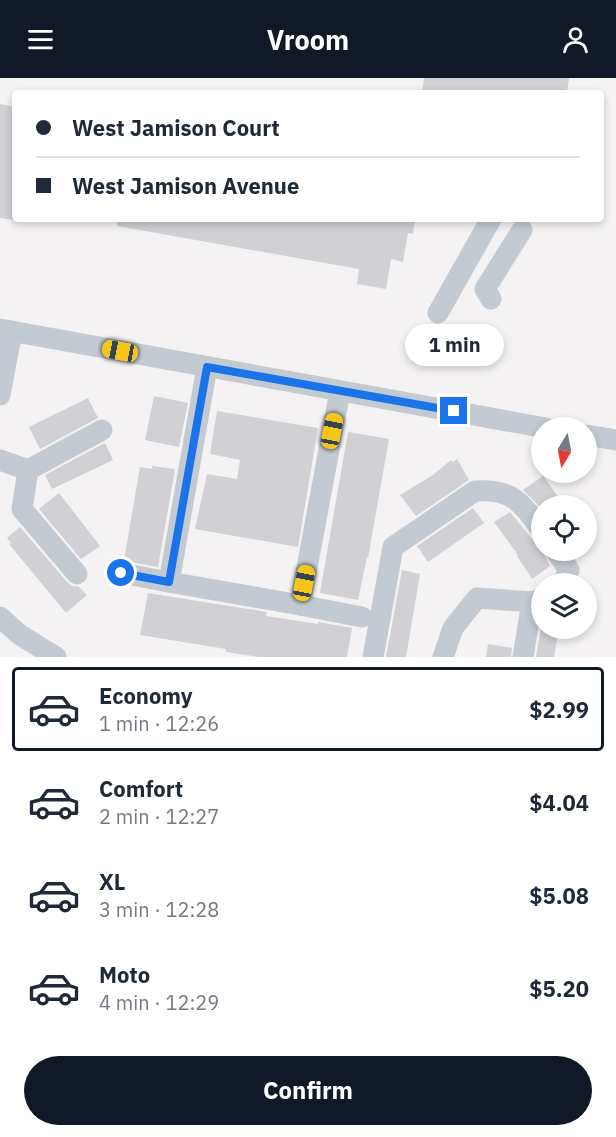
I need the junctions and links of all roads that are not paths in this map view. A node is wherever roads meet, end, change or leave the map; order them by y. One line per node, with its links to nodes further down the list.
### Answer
1 (489, 222): 4 (street)
2 (522, 230): 3 (street)
3 (491, 299)
4 (438, 313)
5 (6, 330): 6 (street); 8 (street)
6 (207, 367): 7 (street); 18 (street)
7 (340, 391): 9 (street); 20 (street)
8 (0, 395)
9 (531, 425)
10 (102, 430): 14 (street)
11 (597, 437): 12 (street)
12 (616, 440)
13 (0, 460): 14 (street)
14 (28, 470): 17 (street)
15 (531, 515): 25 (street)
16 (121, 573): 18 (street)
17 (77, 574)
18 (169, 582): 20 (street)
19 (531, 601): 26 (street)
20 (300, 605): 22 (street)
21 (0, 617): 24 (street)
22 (362, 617)
23 (531, 625): 27 (street)
24 (50, 655)
25 (373, 657)
26 (444, 657)
27 (523, 657)

